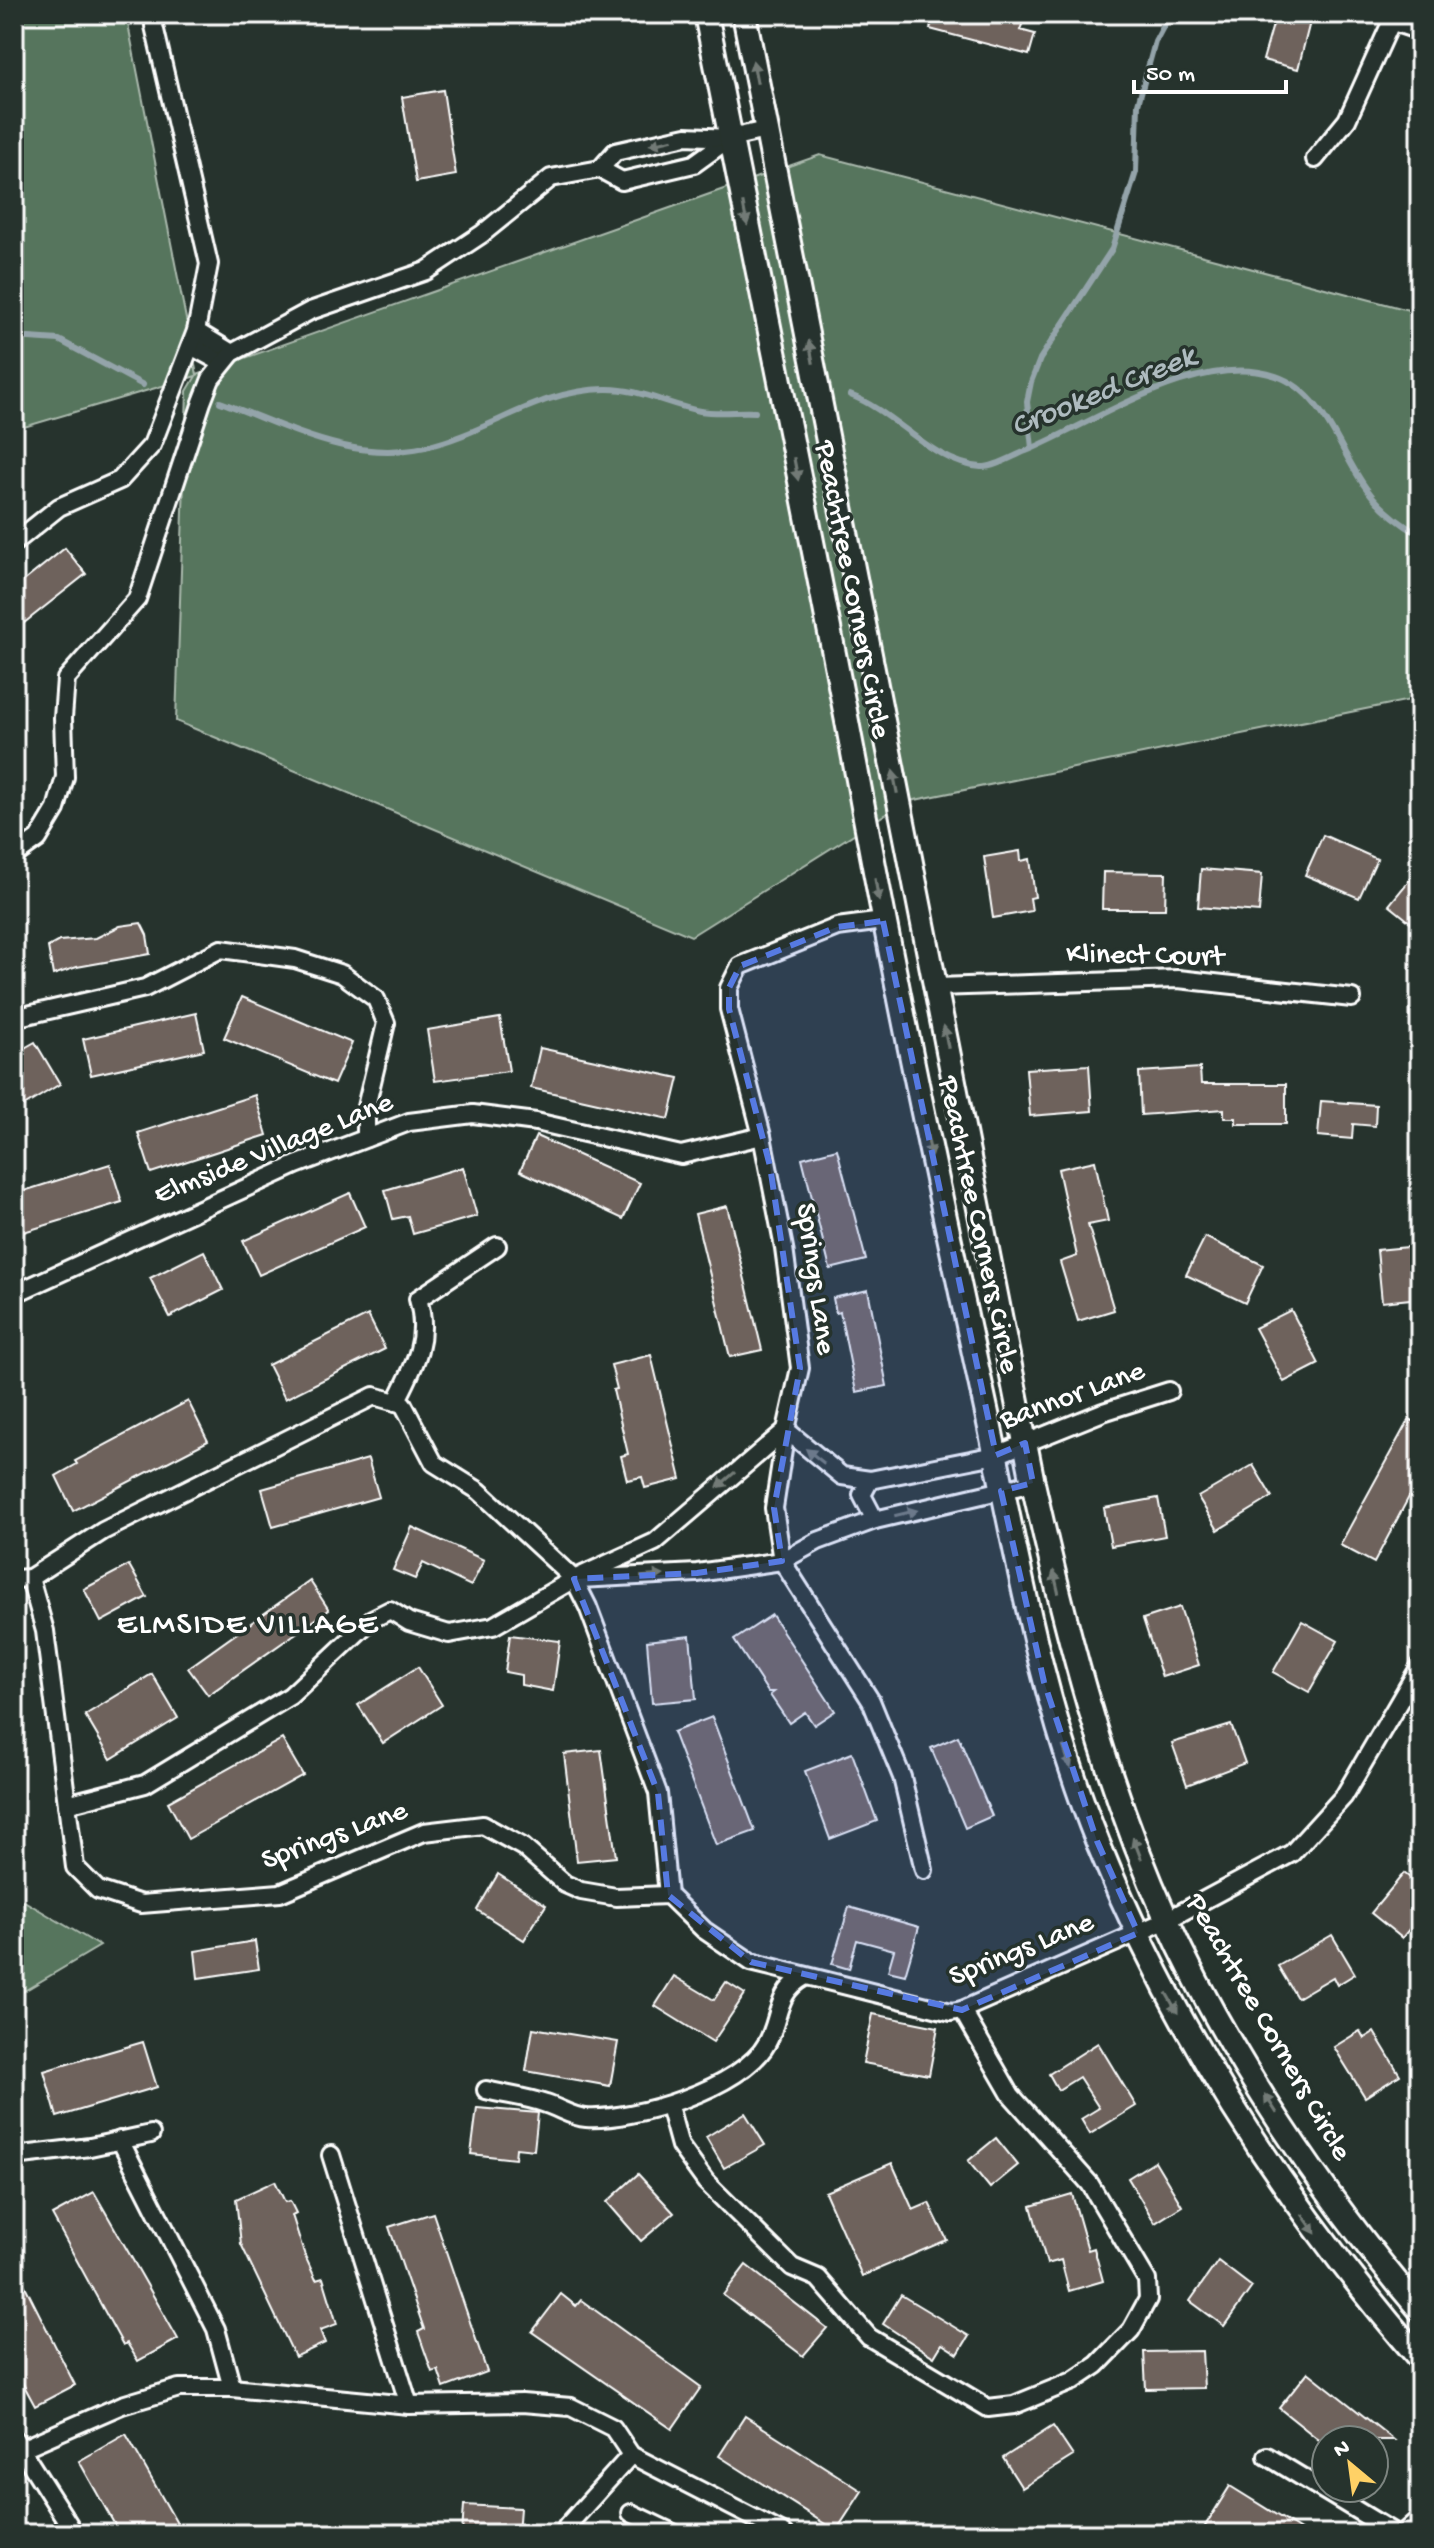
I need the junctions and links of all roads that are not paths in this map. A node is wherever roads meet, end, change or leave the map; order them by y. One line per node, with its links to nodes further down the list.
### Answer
1 (155, 14): 10 (street)
2 (706, 14): 7 (street, Peachtree Corners Circle)
3 (744, 14): 6 (street, Peachtree Corners Circle, one-way to 3)
4 (1394, 18): 5 (street); 8 (street)
5 (1420, 31)
6 (766, 130): 7 (street); 15 (street, Peachtree Corners Circle, one-way to 6)
7 (730, 138): 9 (street, one-way to 9); 9 (street); 14 (street, Peachtree Corners Circle, one-way to 14)
8 (1315, 159)
9 (600, 169): 11 (street)
10 (193, 338): 11 (street); 12 (street)
11 (227, 358): 13 (street)
12 (14, 543)
13 (14, 856)
14 (883, 921): 18 (street); 26 (street, Peachtree Corners Circle, one-way to 26)
15 (937, 987): 16 (street, Klinect Court); 25 (street, Peachtree Corners Circle, one-way to 15)
16 (1352, 998)
17 (14, 1018): 19 (street)
18 (762, 1136): 19 (street, Elmside Village Lane); 24 (street, Springs Lane)
19 (366, 1138): 21 (street, Elmside Village Lane)
20 (497, 1246): 23 (street)
21 (14, 1294)
22 (1169, 1391): 25 (street, Bannor Lane)
23 (396, 1402): 32 (street, Springs Lane); 33 (street)
24 (786, 1430): 27 (street, one-way to 24); 31 (street, Springs Lane); 33 (street, one-way to 33)
25 (1025, 1443): 26 (street, Bannor Lane); 28 (street, Peachtree Corners Circle)
26 (996, 1455): 27 (street); 29 (street, Peachtree Corners Circle)
27 (870, 1480): 30 (street)
28 (1033, 1483): 29 (street); 38 (street, Peachtree Corners Circle, one-way to 28)
29 (1001, 1491): 30 (street, one-way to 29); 39 (street, Peachtree Corners Circle, one-way to 39)
30 (875, 1520): 31 (street)
31 (782, 1561): 33 (street, one-way to 31); 36 (street, Springs Lane)
32 (22, 1578): 35 (street, Springs Lane)
33 (574, 1579): 35 (street); 37 (street)
34 (1420, 1666): 38 (street)
35 (67, 1804): 37 (street, Springs Lane)
36 (924, 1870)
37 (668, 1895): 40 (street, Springs Lane)
38 (1167, 1920): 39 (street); 48 (street, Peachtree Corners Circle, one-way to 38)
39 (1138, 1933): 41 (street, Springs Lane); 49 (street, Peachtree Corners Circle, one-way to 49)
40 (804, 1977): 41 (street, Springs Lane); 43 (street)
41 (962, 2010): 43 (street)
42 (486, 2090): 43 (street)
43 (669, 2106)
44 (151, 2134): 45 (street)
45 (120, 2140): 47 (street); 50 (street)
46 (331, 2155): 51 (street)
47 (14, 2156)
48 (1420, 2310)
49 (1420, 2359)
50 (232, 2388): 51 (street); 52 (street)
51 (409, 2405): 53 (street)
52 (18, 2443): 58 (street)
53 (631, 2455): 57 (street); 59 (street)
54 (1267, 2456): 61 (street)
55 (631, 2513): 60 (street)
56 (1420, 2518): 61 (street)
57 (782, 2533)
58 (75, 2534)
59 (564, 2534)
60 (675, 2534)
61 (1399, 2534)

